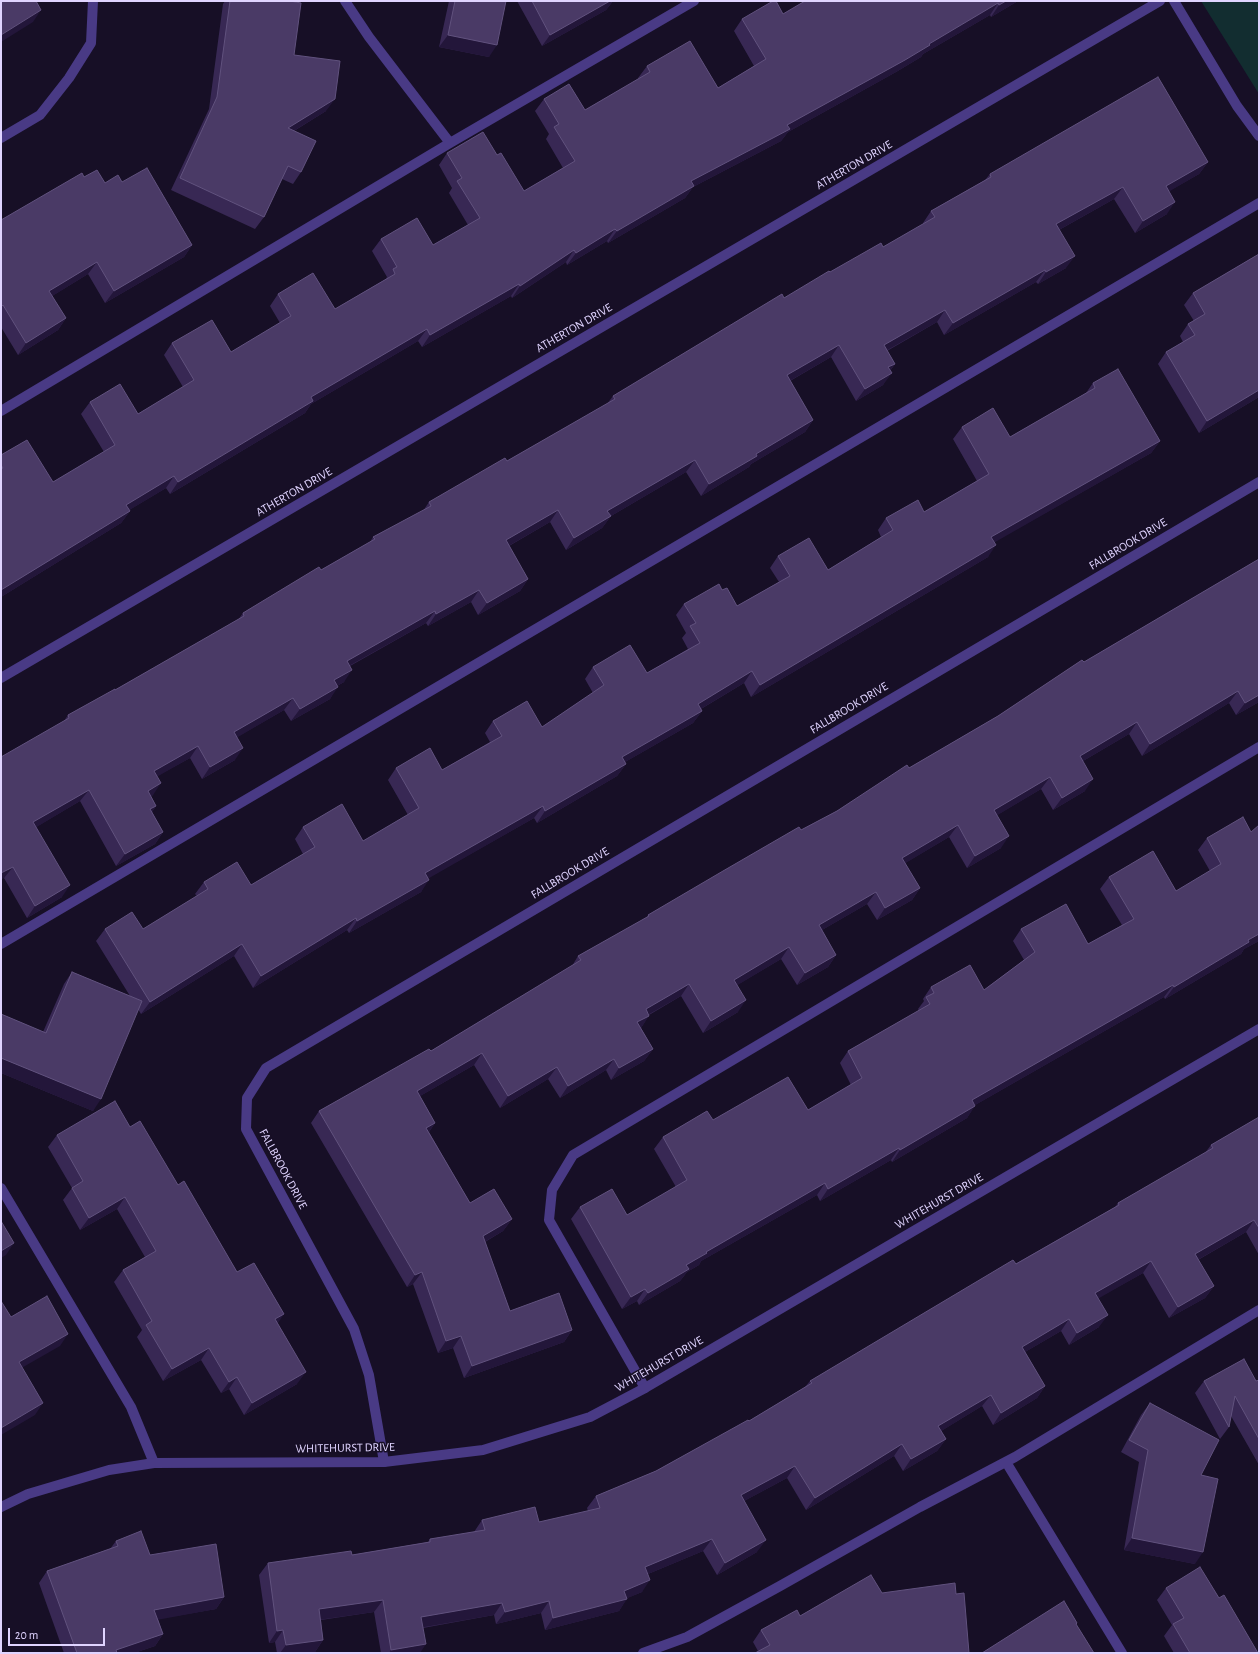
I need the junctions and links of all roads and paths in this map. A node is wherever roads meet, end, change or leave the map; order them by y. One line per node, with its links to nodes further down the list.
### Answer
1 (93, 1): 7 (street)
2 (345, 1): 8 (street)
3 (694, 1): 8 (street)
4 (1160, 1): 12 (street, ATHERTON DRIVE)
5 (1174, 1): 6 (street)
6 (1259, 136)
7 (1, 138)
8 (450, 143): 10 (street)
9 (1259, 202): 14 (street)
10 (1, 411)
11 (1259, 482): 19 (street, FALLBROOK DRIVE)
12 (1, 678)
13 (1259, 747): 18 (street)
14 (1, 944)
15 (1259, 1029): 18 (street, WHITEHURST DRIVE)
16 (1, 1188): 21 (street)
17 (1259, 1310): 20 (street)
18 (645, 1388): 19 (street, WHITEHURST DRIVE)
19 (384, 1462): 21 (street, WHITEHURST DRIVE)
20 (1006, 1462): 23 (street); 24 (street)
21 (154, 1463): 22 (street, WHITEHURST DRIVE)
22 (1, 1507)
23 (643, 1653)
24 (1122, 1653)

